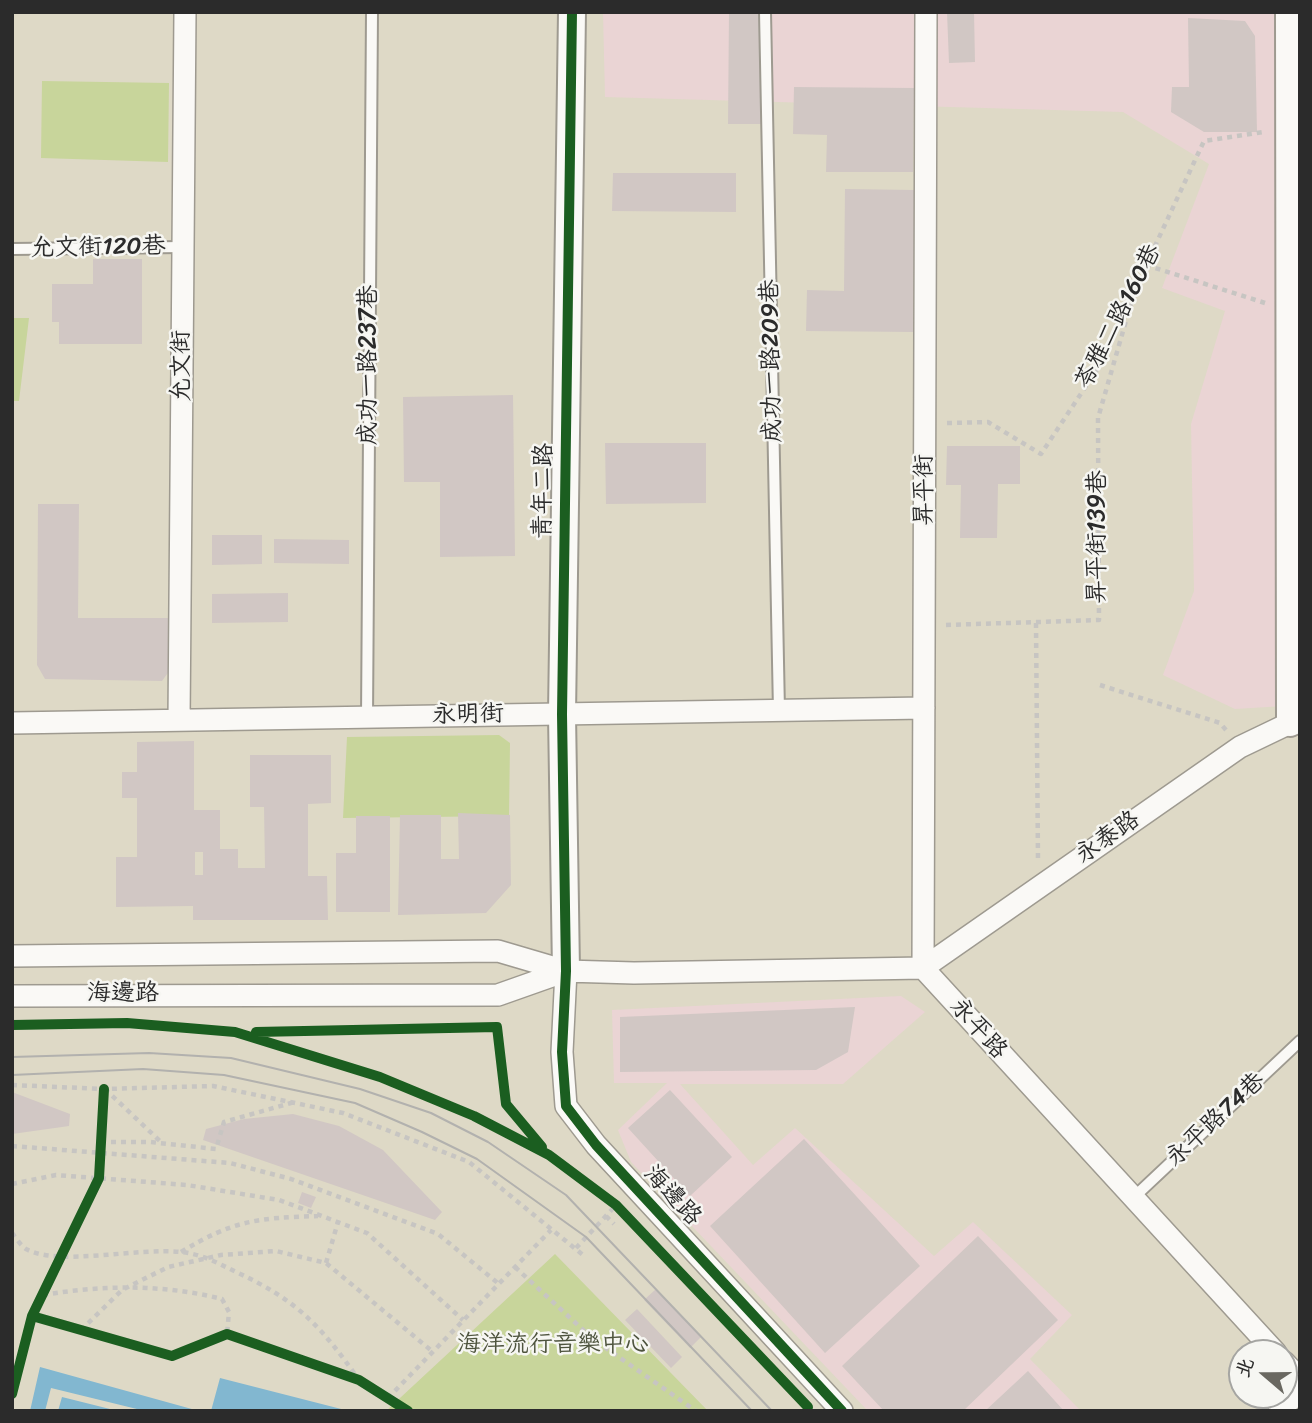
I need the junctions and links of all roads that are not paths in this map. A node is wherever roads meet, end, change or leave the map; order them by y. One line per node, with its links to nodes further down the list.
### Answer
1 (185, 12): 8 (street, 允文街)
2 (372, 12): 13 (lane, 成功一路237巷)
3 (572, 12): 12 (street, 青年二路)
4 (765, 12): 11 (lane, 成功一路209巷)
5 (926, 12): 10 (street, 昇平街)
6 (1289, 12): 7 (street)
7 (1294, 192): 16 (street)
8 (183, 247): 9 (lane, 允文街120巷); 14 (street, 允文街)
9 (12, 249)
10 (924, 708): 11 (street, 永明街); 18 (street, 昇平街)
11 (779, 711): 12 (street, 永明街)
12 (562, 714): 13 (street, 永明街); 19 (street, 青年二路)
13 (366, 717): 14 (street, 永明街)
14 (179, 720): 15 (street, 永明街)
15 (12, 723)
16 (1295, 723): 18 (street, 永泰路)
17 (12, 957): 19 (street, 海邊路)
18 (923, 968): 19 (street); 22 (street, 永平路)
19 (566, 971): 20 (street, 海邊路); 25 (street, 海邊路)
20 (12, 996)
21 (1300, 1041): 22 (lane, 永平路74巷)
22 (1132, 1199): 23 (street, 永平路)
23 (1263, 1339)
24 (1300, 1391): 26 (street)
25 (842, 1411)
26 (1279, 1411)

